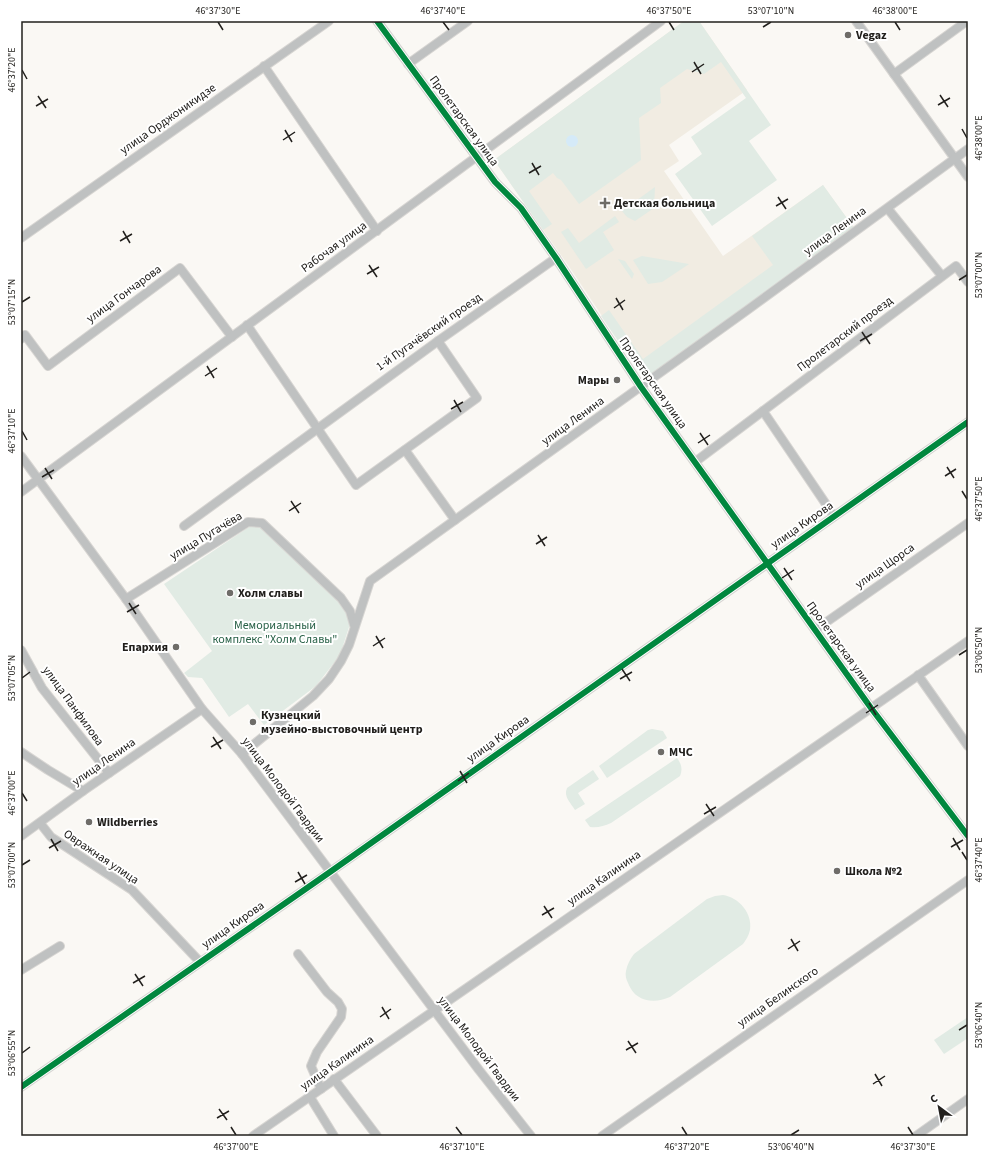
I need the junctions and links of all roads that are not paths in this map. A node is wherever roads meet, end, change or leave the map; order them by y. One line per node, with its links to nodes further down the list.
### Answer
1 (329, 21): 8 (street, улица Орджоникидзе)
2 (377, 21): 7 (street, Пролетарская улица)
3 (468, 21): 7 (street)
4 (661, 21): 11 (street, Рабочая улица)
5 (856, 21): 9 (street)
6 (967, 21): 9 (street)
7 (408, 64): 11 (street, Пролетарская улица)
8 (264, 66): 15 (street); 16 (street, улица Орджоникидзе)
9 (894, 74): 12 (street)
10 (968, 149): 12 (street, улица Ленина)
11 (476, 156): 15 (street, Рабочая улица); 17 (street, Пролетарская улица)
12 (954, 158): 13 (street); 14 (street, улица Ленина)
13 (968, 177)
14 (888, 208): 18 (street); 24 (street, улица Ленина)
15 (377, 231): 20 (street, Рабочая улица)
16 (21, 238)
17 (556, 258): 23 (street, 1-й Пугачёвский проезд); 24 (street, Пролетарская улица)
18 (942, 276): 19 (street, Пролетарский проезд); 25 (street, Пролетарский проезд)
19 (968, 282)
20 (247, 325): 21 (street, Рабочая улица); 27 (street)
21 (232, 336): 22 (street, улица Гончарова); 31 (street, Рабочая улица)
22 (21, 339)
23 (438, 341): 27 (street, 1-й Пугачёвский проезд); 28 (street)
24 (641, 387): 30 (street, Пролетарская улица); 34 (street, улица Ленина)
25 (763, 411): 30 (street, Пролетарский проезд); 33 (street)
26 (968, 422): 33 (street, улица Кирова)
27 (317, 428): 28 (street); 36 (street, 1-й Пугачёвский проезд)
28 (405, 450): 34 (street)
29 (21, 456): 31 (street, улица Молодой Гвардии)
30 (695, 462): 37 (street, Пролетарская улица)
31 (38, 480): 32 (street, Рабочая улица); 38 (street, улица Молодой Гвардии)
32 (21, 492)
33 (834, 516): 37 (street, улица Кирова)
34 (455, 520): 39 (street, улица Ленина)
35 (968, 523): 40 (street, улица Щорса)
36 (184, 526)
37 (767, 563): 40 (street, Пролетарская улица); 54 (street, улица Кирова)
38 (126, 600): 39 (street, улица Пугачёва); 45 (street, улица Молодой Гвардии)
39 (354, 625): 48 (street, улица Ленина)
40 (815, 630): 44 (street, Пролетарская улица)
41 (968, 641): 43 (street, улица Калинина)
42 (21, 650): 49 (street, улица Панфилова)
43 (918, 675): 44 (street, улица Калинина); 46 (street)
44 (872, 708): 53 (street, Пролетарская улица); 60 (street, улица Калинина)
45 (202, 709): 48 (street, улица Молодой Гвардии); 49 (street, улица Ленина)
46 (968, 746)
47 (21, 752): 50 (street)
48 (242, 754): 54 (street, улица Молодой Гвардии)
49 (109, 774): 50 (street, улица Ленина)
50 (83, 791): 51 (street, улица Ленина)
51 (40, 823): 52 (street, улица Ленина); 58 (street, Овражная улица)
52 (21, 836)
53 (968, 836)
54 (330, 872): 58 (street, улица Кирова); 60 (street, улица Молодой Гвардии)
55 (968, 880): 70 (street, улица Белинского)
56 (60, 946): 59 (street)
57 (298, 954): 63 (street)
58 (200, 962): 62 (street, улица Кирова)
59 (21, 970)
60 (435, 1010): 61 (street, улица Калинина); 69 (street, улица Молодой Гвардии)
61 (334, 1079): 63 (street, улица Калинина); 68 (street)
62 (21, 1087)
63 (321, 1089): 64 (street, улица Калинина)
64 (310, 1096): 66 (street, улица Калинина); 67 (street)
65 (968, 1099): 71 (street)
66 (253, 1136)
67 (334, 1136)
68 (377, 1136)
69 (531, 1136)
70 (602, 1136)
71 (916, 1136)

